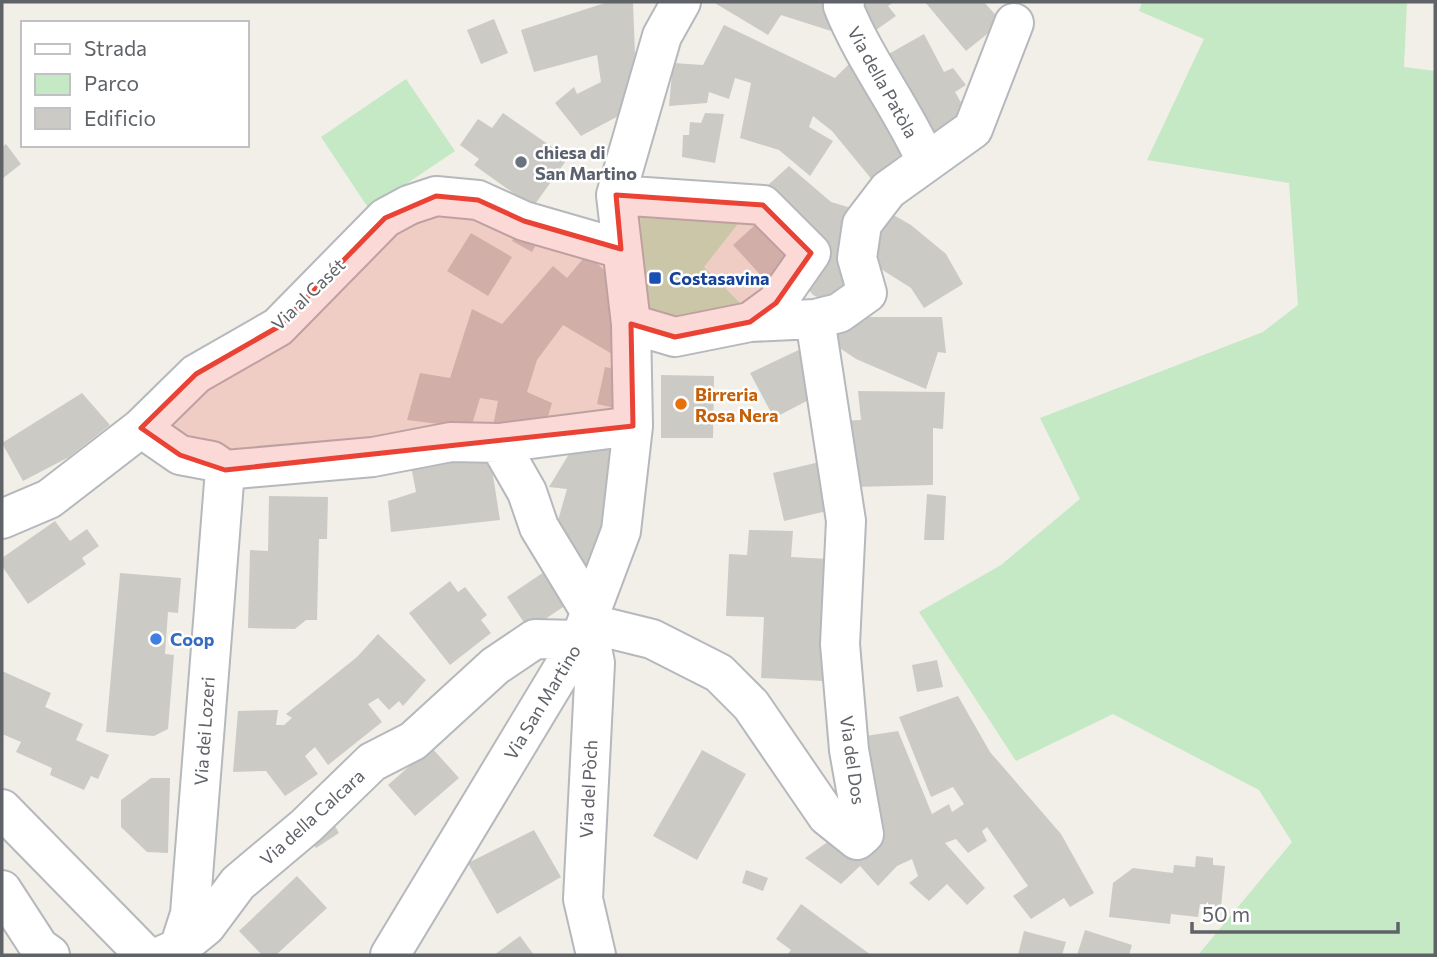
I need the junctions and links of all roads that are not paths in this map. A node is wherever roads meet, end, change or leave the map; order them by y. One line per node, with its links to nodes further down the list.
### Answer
1 (681, 2): 5 (street)
2 (845, 2): 4 (street, Via della Patòla)
3 (1014, 23): 4 (street)
4 (926, 161): 7 (street)
5 (617, 195): 6 (street, Via San Martino); 8 (street)
6 (621, 248): 9 (street, Via San Martino); 11 (street, Via al Casét)
7 (815, 319): 8 (street); 15 (street, Via del Dos)
8 (750, 321): 9 (street)
9 (631, 324): 10 (street, Via San Martino)
10 (633, 426): 12 (street); 15 (street, Via San Martino)
11 (141, 428): 13 (street); 14 (street, Via al Casét)
12 (499, 443): 13 (street); 15 (street)
13 (225, 470): 18 (street, Via dei Lozeri)
14 (2, 519)
15 (586, 625): 18 (street, Via della Calcara); 20 (street, Via San Martino); 21 (street, Via del Pòch)
16 (2, 809): 18 (street)
17 (2, 890): 19 (street)
18 (162, 953)
19 (50, 955)
20 (390, 955)
21 (596, 955)

